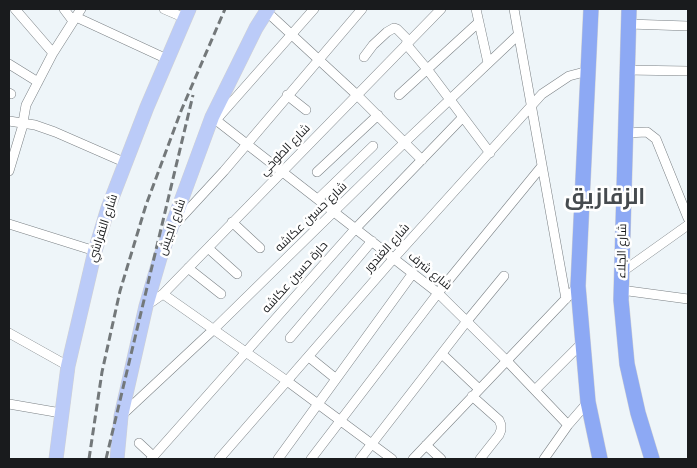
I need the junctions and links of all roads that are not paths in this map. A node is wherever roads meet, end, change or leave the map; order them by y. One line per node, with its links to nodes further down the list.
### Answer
1 (64, 9): 12 (street)
2 (164, 9): 11 (street)
3 (314, 9): 16 (street)
4 (362, 9): 22 (street)
5 (441, 9): 18 (street, شارع الطوخي)
6 (476, 9): 14 (street)
7 (514, 9): 17 (street)
8 (591, 9): 27 (highway)
9 (267, 10): 16 (street); 38 (main road, شارع الجيش)
10 (13, 11): 19 (street)
11 (187, 13): 21 (main road, شارع النقراشي)
12 (77, 15): 19 (street); 21 (street)
13 (628, 16): 15 (street); 26 (highway, شارع الجلاء)
14 (479, 22): 23 (street); 25 (street)
15 (688, 26)
16 (292, 35): 22 (street); 38 (street)
17 (518, 35): 23 (street, شارع حسين عكاشه); 34 (street)
18 (408, 43): 20 (street); 25 (street); 30 (street, شارع الطوخي)
19 (53, 53): 29 (street)
20 (364, 57)
21 (167, 59): 47 (main road, شارع النقراشي)
22 (318, 60): 30 (street); 31 (street)
23 (488, 63): 33 (street, شارع حسين عكاشه)
24 (9, 64): 29 (street)
25 (427, 69): 32 (street); 33 (street)
26 (626, 70): 28 (street); 41 (highway, شارع الجلاء)
27 (588, 71): 34 (street, شارع الغندور); 70 (highway)
28 (688, 71)
29 (38, 82): 40 (street)
30 (357, 94): 36 (street); 50 (street, شارع الطوخي)
31 (287, 95): 35 (street); 43 (street)
32 (399, 95)
33 (450, 100): 37 (street); 42 (street, شارع حسين عكاشه)
34 (532, 106): 45 (street, شارع الغندور); 48 (street)
35 (306, 110)
36 (378, 115): 42 (street); 51 (street)
37 (463, 117): 45 (street); 46 (street, حارة حسين عكاشه)
38 (214, 118): 43 (street, شارع شرف); 59 (main road, شارع الجيش)
39 (9, 121): 40 (street)
40 (23, 123): 47 (street); 49 (street)
41 (625, 133): 54 (street); 66 (highway, شارع الجلاء)
42 (405, 142): 46 (street); 53 (street, شارع حسين عكاشه)
43 (246, 143): 50 (street, شارع شرف); 59 (street)
44 (373, 146): 52 (street)
45 (490, 153): 64 (street, شارع الغندور)
46 (422, 160): 58 (street, حارة حسين عكاشه)
47 (126, 162): 63 (main road, شارع النقراشي)
48 (542, 166): 72 (street); 75 (street)
49 (9, 171)
50 (282, 171): 52 (street, شارع شرف); 55 (street, شارع الطوخي)
51 (317, 172)
52 (318, 199): 53 (street, شارع شرف)
53 (334, 211): 58 (street, شارع شرف); 79 (street, شارع حسين عكاشه)
54 (688, 218)
55 (232, 222): 61 (street, شارع الطوخي); 62 (street)
56 (9, 224): 63 (street)
57 (688, 225): 66 (street)
58 (356, 228): 60 (street, شارع شرف); 83 (street, حارة حسين عكاشه)
59 (171, 229): 77 (main road, شارع الجيش)
60 (372, 241): 64 (street, شارع شرف); 81 (street)
61 (208, 248): 65 (street, شارع الطوخي); 68 (street)
62 (260, 248)
63 (95, 251): 87 (main road, شارع النقراشي)
64 (394, 258): 67 (street, شارع شرف); 85 (street, شارع الغندور)
65 (188, 268): 73 (street, شارع الطوخي); 74 (street)
66 (622, 272): 71 (highway, شارع الجلاء)
67 (412, 273): 72 (street, شارع شرف); 88 (street)
68 (237, 274)
69 (504, 276): 78 (street)
70 (578, 286): 75 (street); 82 (highway)
71 (621, 290): 76 (street); 116 (highway, شارع الجلاء)
72 (438, 293): 78 (street, شارع شرف); 98 (street)
73 (163, 294): 77 (street, شارع الطوخي); 79 (street)
74 (222, 294)
75 (566, 299): 86 (street)
76 (688, 299)
77 (146, 306): 97 (main road, شارع الجيش)
78 (468, 321): 84 (street); 86 (street, شارع شرف)
79 (212, 330): 83 (street); 97 (street, شارع حسين عكاشه)
80 (9, 334): 87 (street)
81 (290, 338)
82 (583, 342): 91 (street); 93 (highway)
83 (244, 353): 89 (street); 103 (street, حارة حسين عكاشه)
84 (442, 354): 90 (street); 101 (street)
85 (309, 357): 88 (street); 89 (street, شارع الغندور)
86 (507, 361): 90 (street); 91 (street, شارع شرف)
87 (68, 366): 96 (main road, شارع النقراشي)
88 (335, 378): 95 (street)
89 (287, 381): 95 (street); 106 (street, شارع الغندور)
90 (479, 389): 92 (street)
91 (535, 390): 99 (street, شارع شرف)
92 (472, 396): 102 (street); 113 (street)
93 (588, 402): 99 (street); 115 (highway)
94 (9, 404): 96 (street)
95 (317, 404): 98 (street); 107 (street)
96 (61, 413): 104 (main road, شارع النقراشي)
97 (121, 416): 105 (main road, شارع الجيش)
98 (340, 420): 101 (street); 108 (street)
99 (568, 425): 114 (street)
100 (139, 443): 103 (street)
101 (372, 444): 109 (street); 110 (street)
102 (426, 445): 111 (street); 112 (street)
103 (153, 458)
104 (56, 459)
105 (117, 459)
106 (219, 459)
107 (278, 459)
108 (311, 459)
109 (360, 459)
110 (392, 459)
111 (413, 459)
112 (441, 459)
113 (480, 459)
114 (544, 459)
115 (600, 459)
116 (652, 459)

